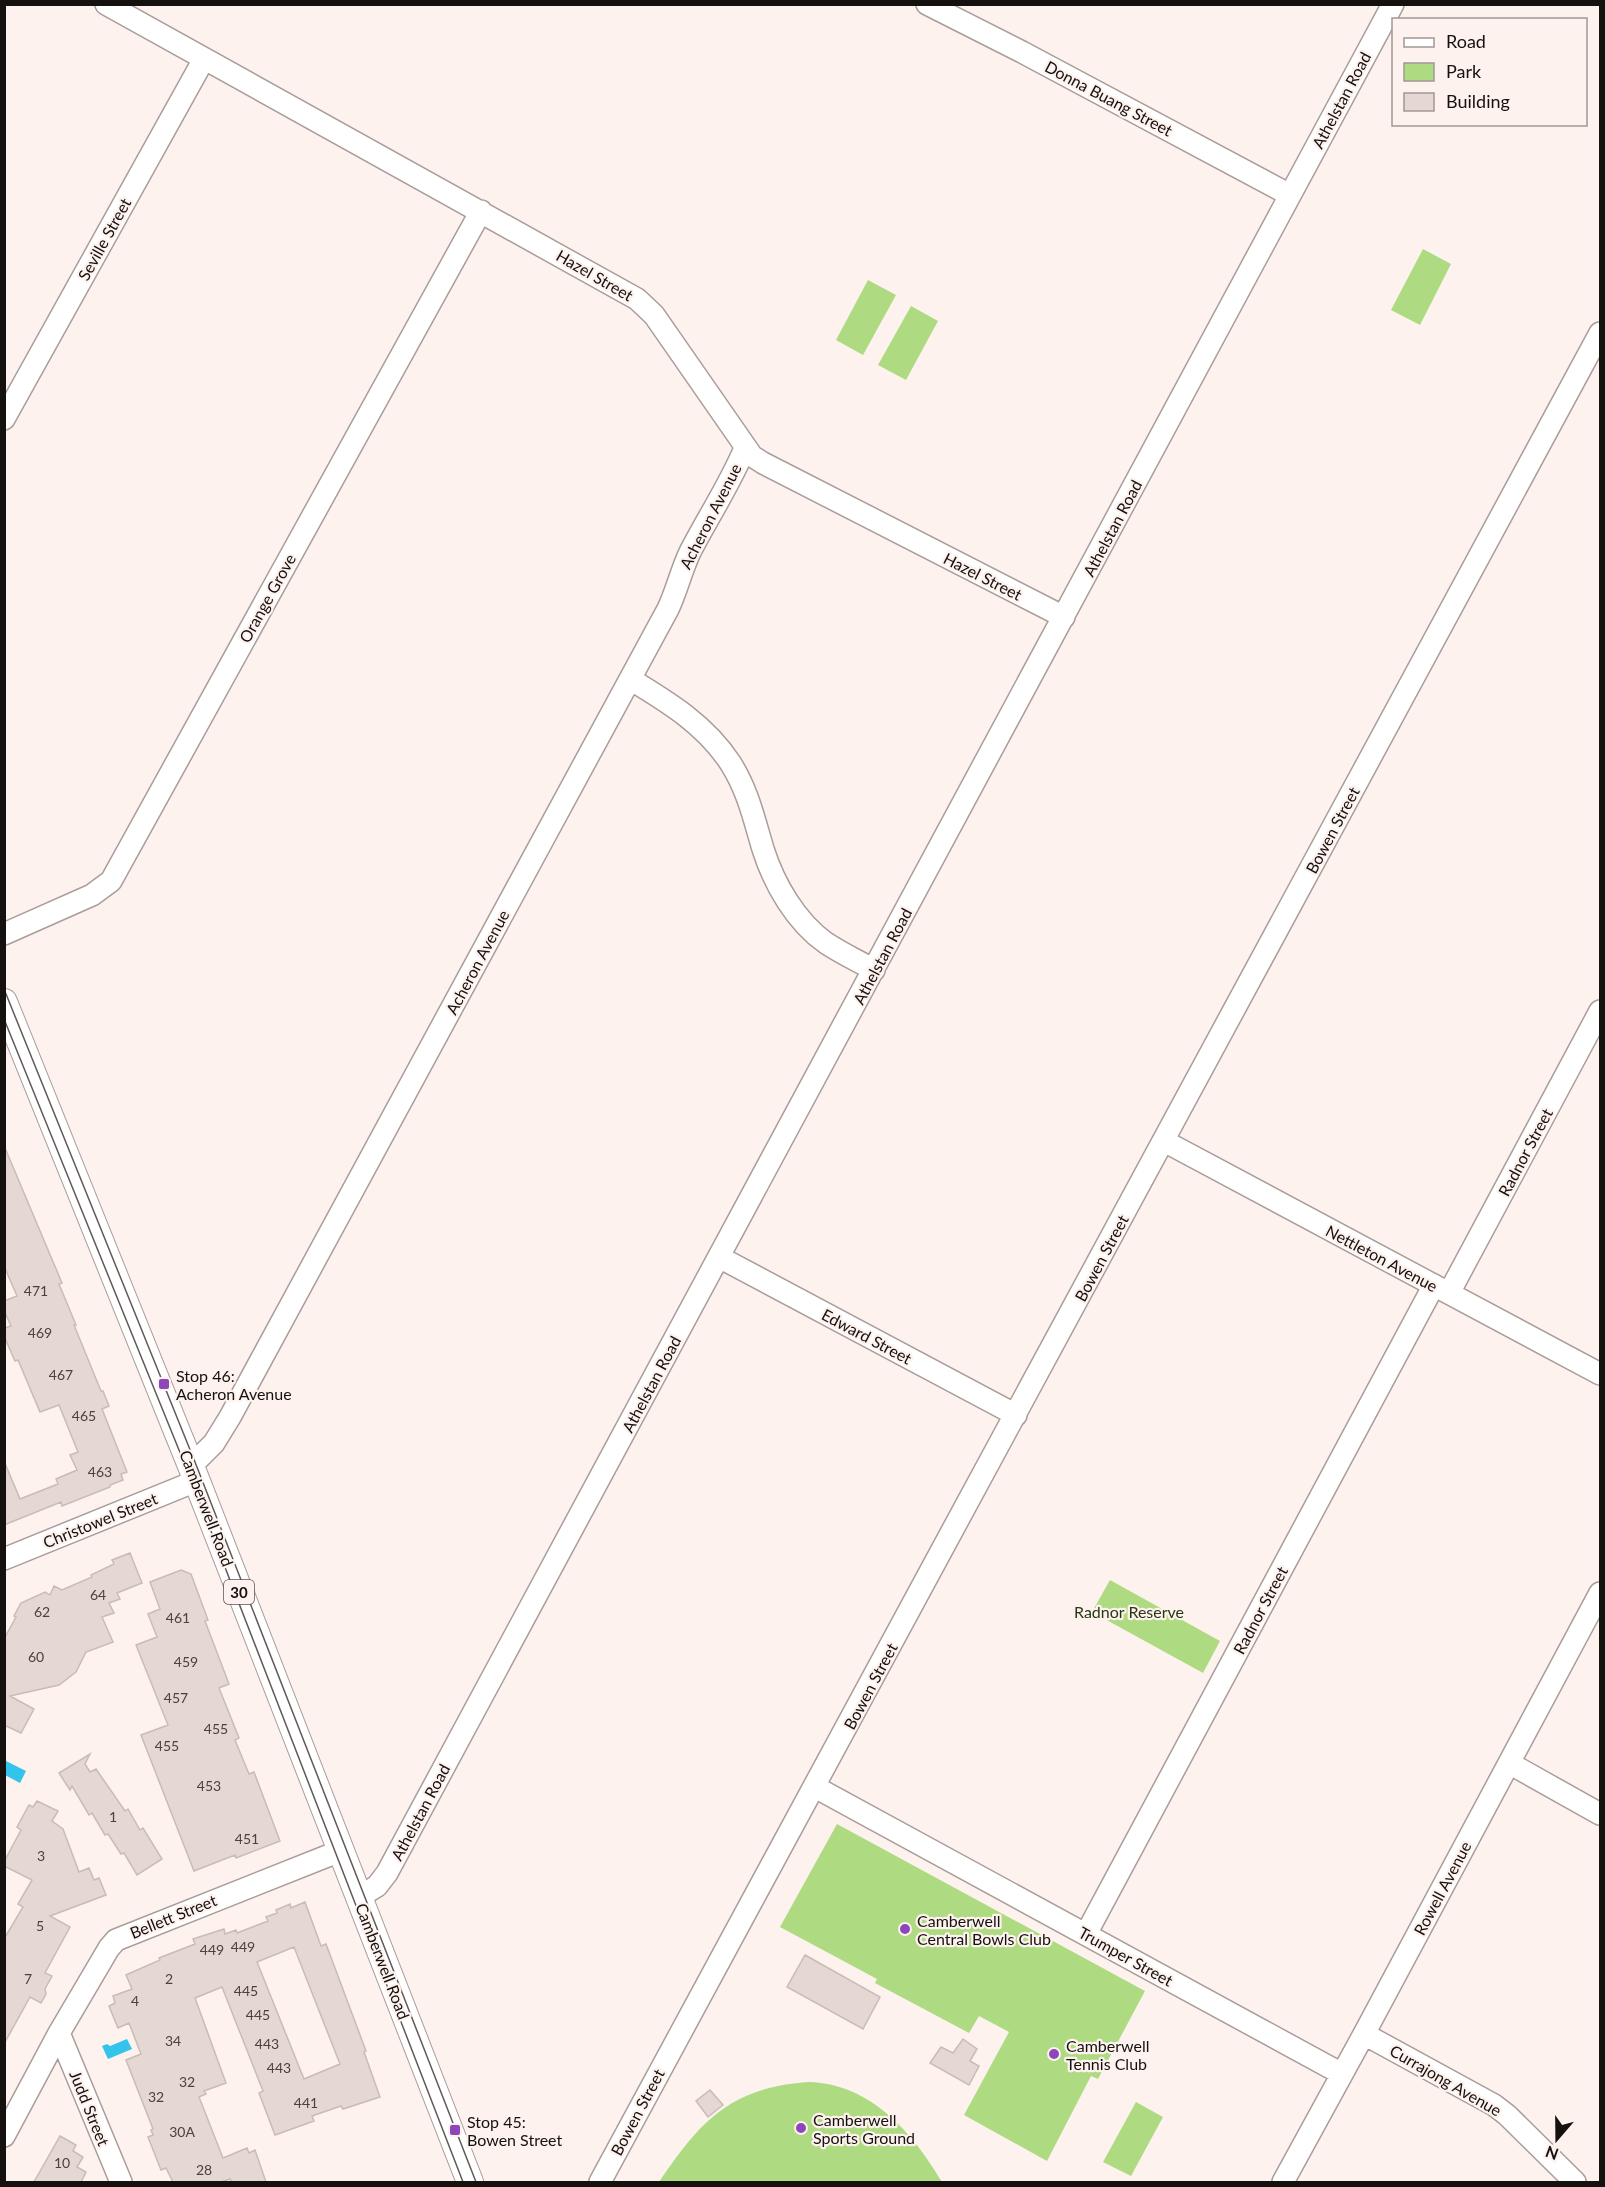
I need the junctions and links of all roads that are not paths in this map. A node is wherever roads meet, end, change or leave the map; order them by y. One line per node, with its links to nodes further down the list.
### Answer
1 (106, 4): 4 (street, Hazel Street)
2 (927, 4): 5 (street, Donna Buang Street)
3 (1393, 4): 5 (street, Athelstan Road)
4 (204, 59): 6 (street, Hazel Street); 8 (street, Seville Street)
5 (1290, 195): 10 (street, Athelstan Road)
6 (480, 211): 9 (street, Hazel Street); 12 (street, Orange Grove)
7 (1600, 333): 16 (street, Bowen Street)
8 (4, 419)
9 (745, 448): 10 (street, Hazel Street); 11 (street, Acheron Avenue)
10 (1064, 617): 13 (street, Athelstan Road)
11 (630, 679): 13 (street); 21 (street, Acheron Avenue)
12 (4, 934)
13 (874, 970): 17 (street, Athelstan Road)
14 (4, 1002): 21 (main road, Camberwell Road / 30)
15 (1600, 1011): 18 (street, Radnor Street)
16 (1164, 1141): 18 (street, Nettleton Avenue); 20 (street, Bowen Street)
17 (719, 1257): 20 (street, Edward Street); 28 (street, Athelstan Road)
18 (1441, 1289): 19 (street, Nettleton Avenue); 29 (street, Radnor Street)
19 (1600, 1374)
20 (1016, 1415): 25 (street, Bowen Street)
21 (193, 1473): 22 (street, Christowel Street); 27 (main road, Camberwell Road / 30)
22 (4, 1559)
23 (1600, 1593): 24 (street, Rowell Avenue)
24 (1509, 1763): 26 (street); 31 (street, Rowell Avenue)
25 (815, 1787): 29 (street, Trumper Street); 36 (street, Bowen Street)
26 (1600, 1814)
27 (340, 1851): 28 (main road, Camberwell Road / 30); 30 (street, Bellett Street)
28 (359, 1897): 35 (main road, Camberwell Road / 30)
29 (1086, 1934): 32 (street, Trumper Street)
30 (59, 2033): 33 (street, Bellett Street); 34 (street, Judd Street)
31 (1364, 2034): 32 (street, Rowell Avenue); 38 (street, Currajong Avenue)
32 (1342, 2074): 37 (street, Rowell Avenue)
33 (4, 2136)
34 (121, 2182)
35 (470, 2182)
36 (600, 2182)
37 (1283, 2182)
38 (1575, 2182)

